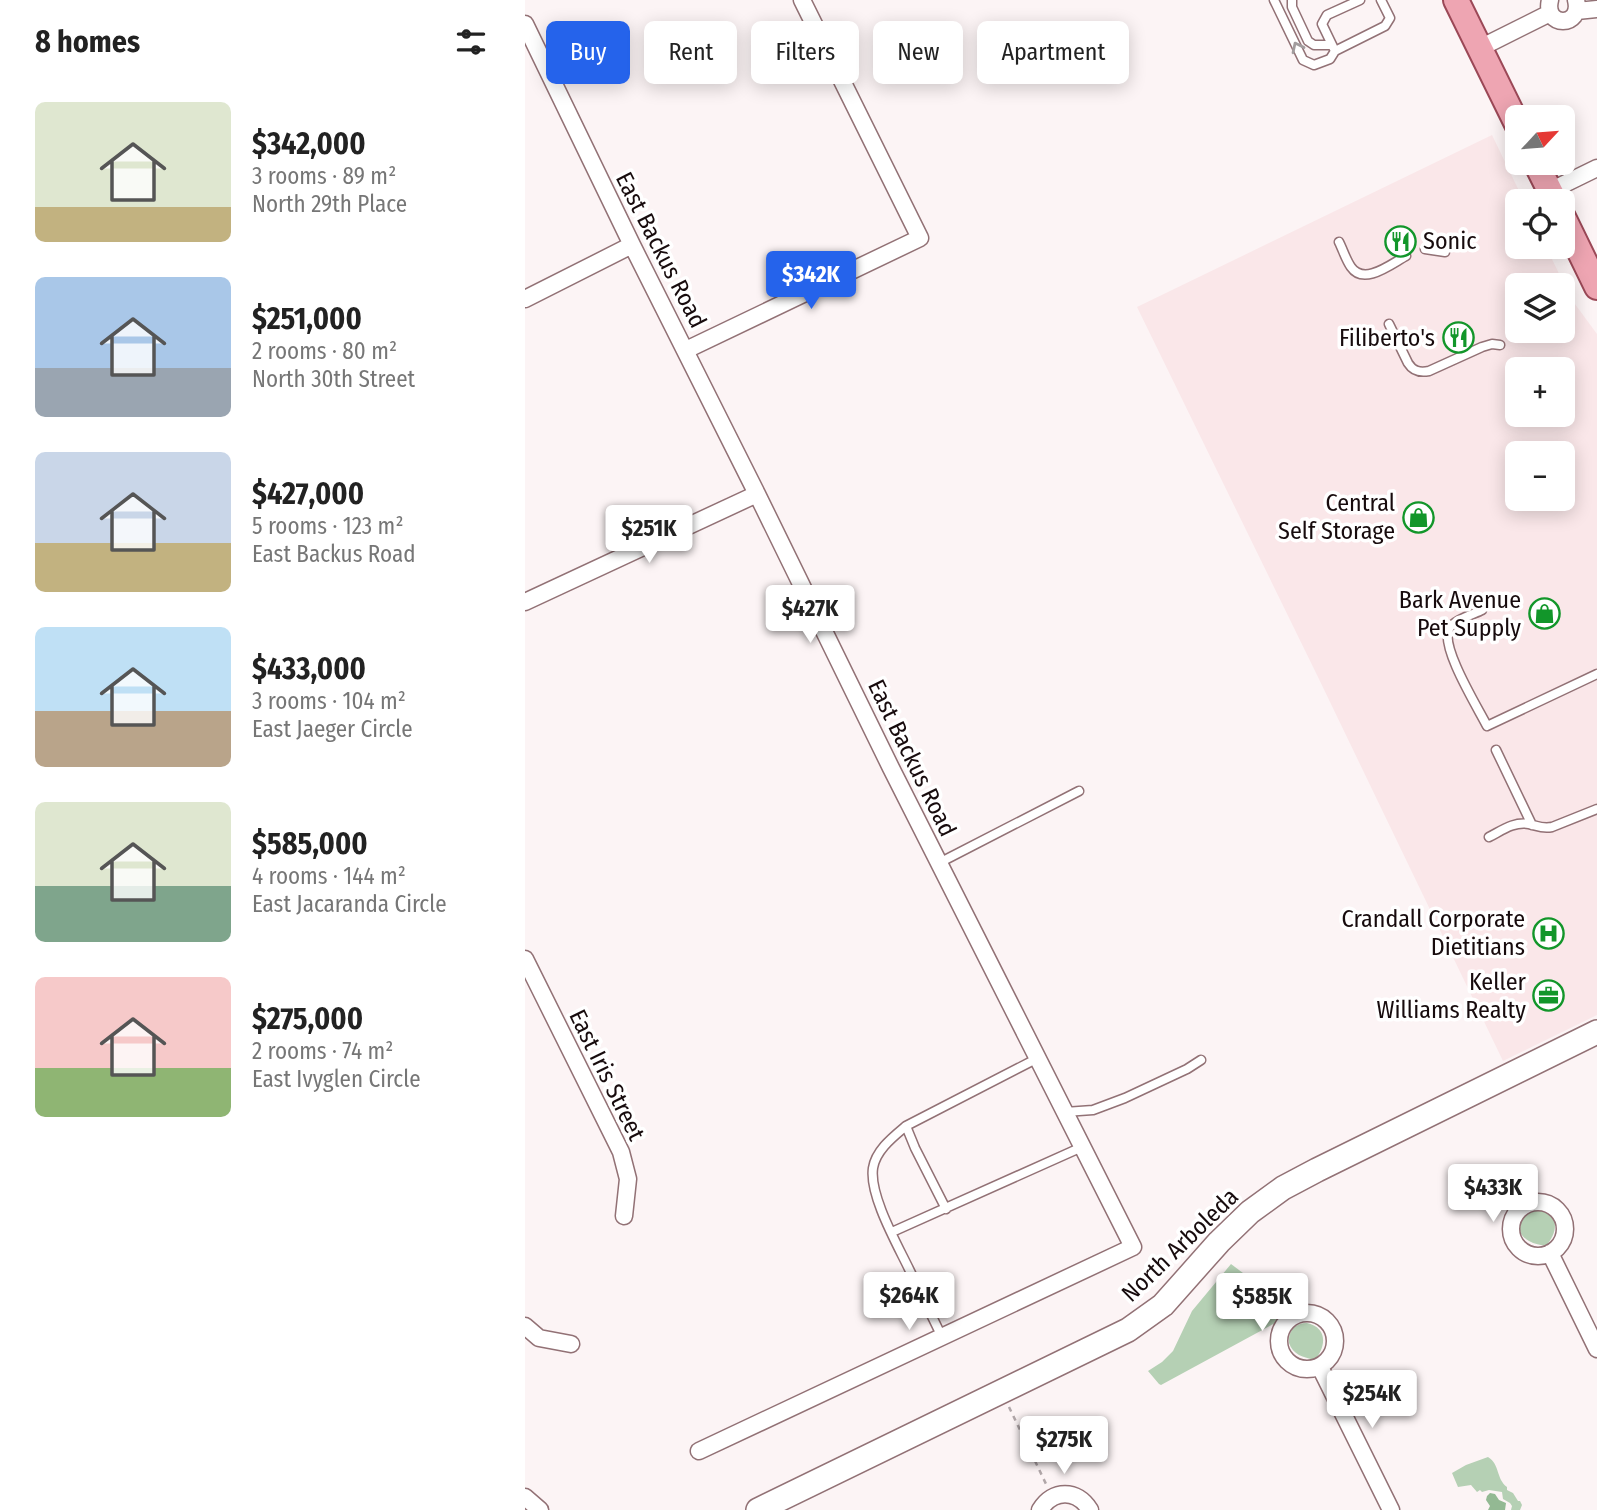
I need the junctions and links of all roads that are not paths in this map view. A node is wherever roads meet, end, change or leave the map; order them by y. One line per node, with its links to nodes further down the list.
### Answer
1 (802, 0): 26 (street)
2 (1274, 0): 11 (lane, one-way to 2)
3 (1293, 0): 11 (lane)
4 (1360, 0): 11 (lane)
5 (1381, 0): 11 (lane)
6 (1456, 0): 12 (main road)
7 (1576, 6): 8 (street); 9 (street)
8 (1550, 7): 12 (street)
9 (1597, 9)
10 (525, 24): 18 (street, East Backus Road)
11 (1333, 48)
12 (1480, 48): 13 (main road)
13 (1508, 105)
14 (1597, 168): 15 (street)
15 (1563, 189)
16 (1575, 241): 22 (main road)
17 (1339, 242): 21 (lane)
18 (632, 246): 23 (street); 26 (street, East Backus Road)
19 (1425, 249): 20 (lane)
20 (1445, 252)
21 (1406, 256)
22 (1597, 286)
23 (525, 299)
24 (1389, 324): 25 (lane)
25 (1500, 345)
26 (686, 350): 27 (street, East Backus Road)
27 (757, 494): 28 (street); 36 (street, East Backus Road)
28 (525, 602)
29 (1482, 610): 30 (lane)
30 (1597, 674)
31 (1496, 750): 34 (lane)
32 (1079, 791): 36 (lane)
33 (1597, 809): 34 (lane)
34 (1532, 825): 35 (lane)
35 (1489, 837)
36 (939, 863): 39 (street, East Backus Road)
37 (525, 960): 45 (street, East Iris Street)
38 (1597, 1032): 56 (street, North Arboleda)
39 (1038, 1058): 41 (street, East Backus Road); 42 (lane)
40 (1201, 1060): 41 (lane)
41 (1065, 1112): 43 (street, East Backus Road)
42 (906, 1126): 44 (lane); 46 (lane)
43 (1082, 1147): 44 (lane); 49 (street, East Backus Road)
44 (946, 1209): 46 (lane)
45 (624, 1216)
46 (892, 1233): 49 (lane)
47 (1550, 1253): 51 (street)
48 (525, 1326): 50 (street)
49 (942, 1337): 53 (street)
50 (571, 1344)
51 (1597, 1349)
52 (1320, 1367): 59 (street)
53 (699, 1451)
54 (525, 1497): 55 (street)
55 (540, 1510)
56 (758, 1510)
57 (1040, 1510): 58 (street)
58 (1090, 1510)
59 (1391, 1510)

